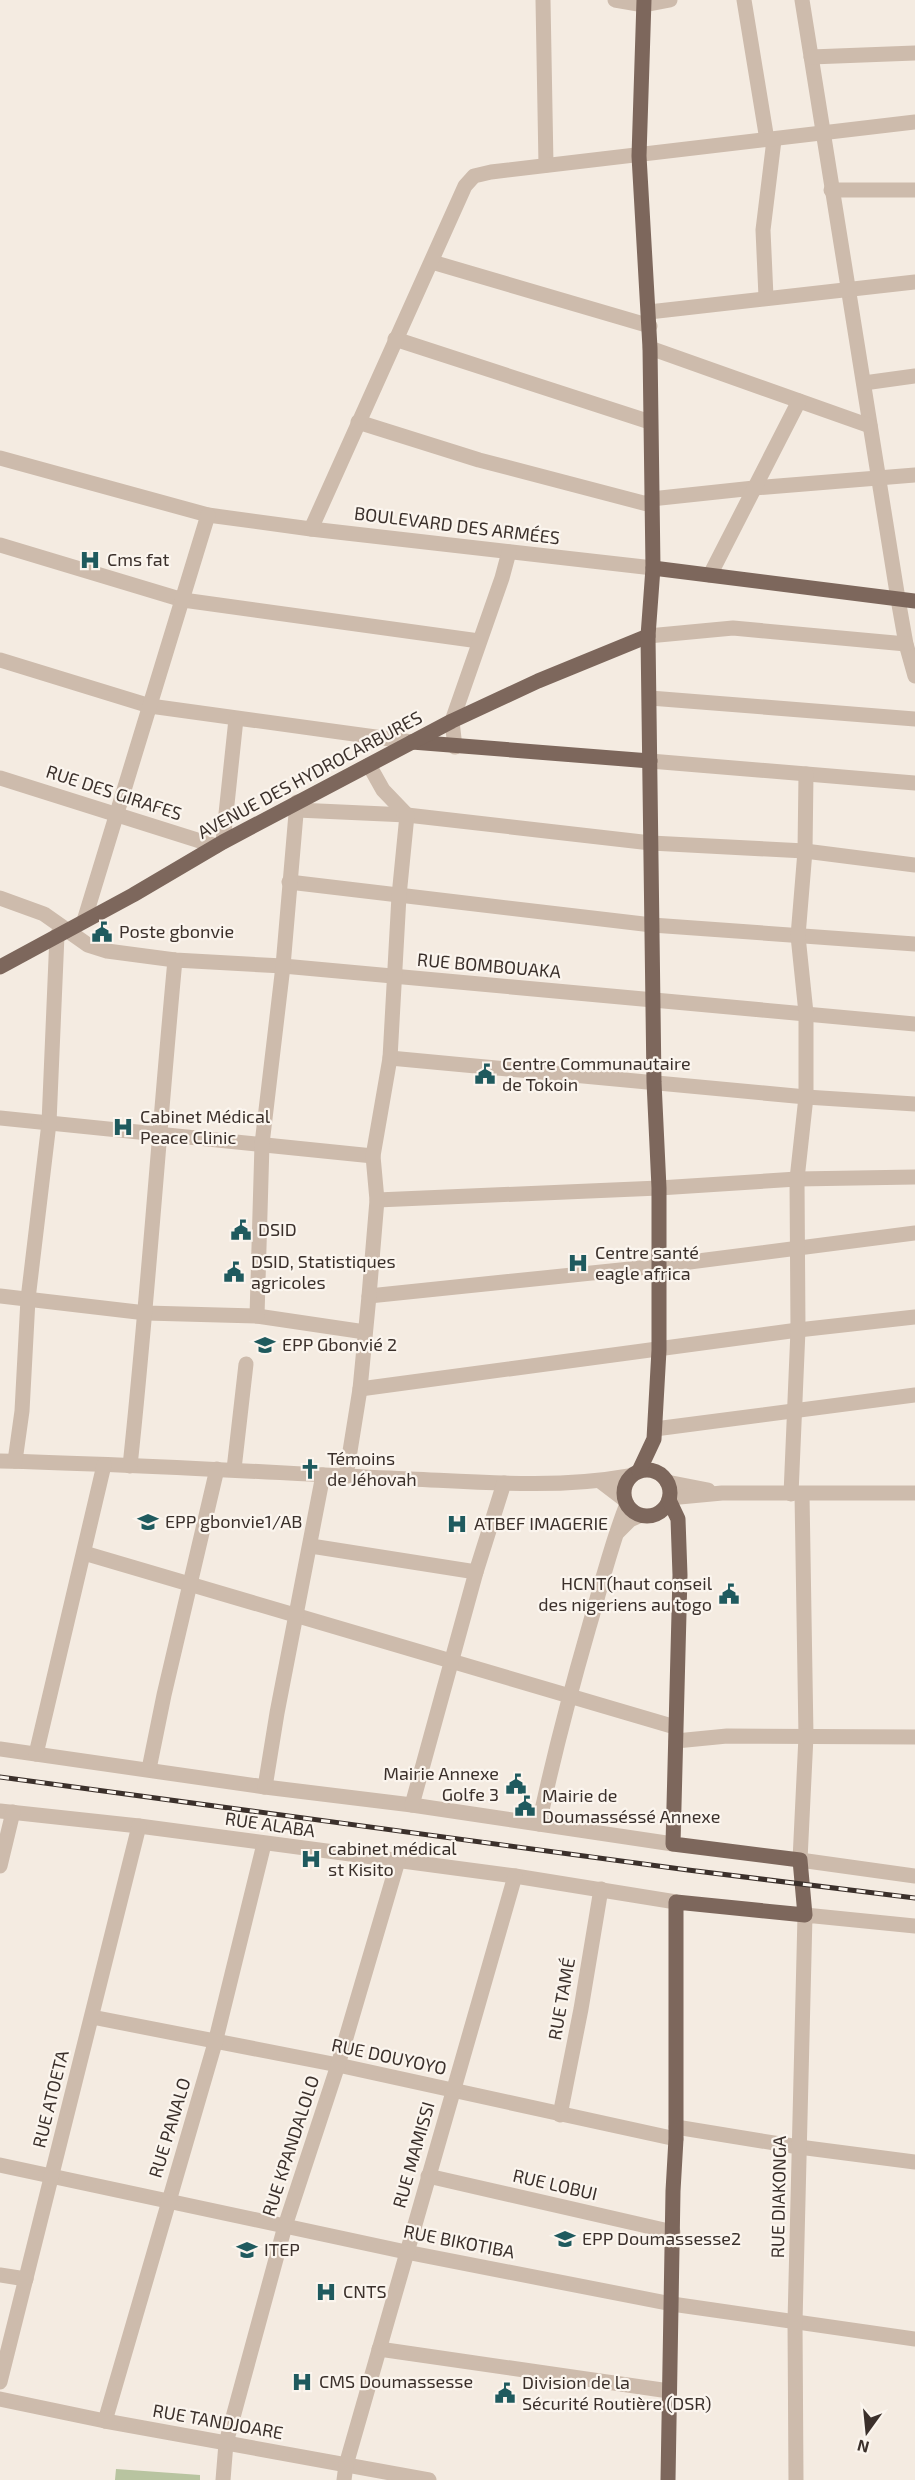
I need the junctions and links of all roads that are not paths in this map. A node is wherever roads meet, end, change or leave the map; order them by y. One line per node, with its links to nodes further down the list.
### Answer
1 (543, 0): 13 (street)
2 (615, 0): 6 (street)
3 (670, 0): 6 (street)
4 (744, 0): 11 (street)
5 (802, 0): 8 (street)
6 (644, 2): 12 (main road)
7 (915, 54): 8 (street)
8 (811, 57): 10 (street)
9 (915, 122): 10 (street)
10 (824, 133): 11 (street); 14 (street)
11 (771, 140): 12 (street); 19 (street)
12 (639, 156): 13 (street); 20 (main road)
13 (546, 165): 16 (street)
14 (831, 190): 15 (street); 18 (street)
15 (915, 190)
16 (432, 262): 20 (street); 21 (street)
17 (915, 282): 18 (street)
18 (850, 289): 19 (street); 24 (street)
19 (766, 297): 20 (street)
20 (649, 319): 22 (main road)
21 (395, 339): 26 (street); 27 (street)
22 (650, 348): 25 (street); 27 (main road)
23 (915, 376): 24 (street)
24 (864, 383): 28 (street)
25 (799, 401): 28 (street); 32 (street)
26 (358, 422): 33 (street); 35 (street)
27 (650, 422): 33 (main road)
28 (870, 426): 30 (street)
29 (0, 458): 34 (street, BOULEVARD DES ARMÉES)
30 (879, 478): 31 (street); 32 (street); 40 (street)
31 (912, 479)
32 (754, 488): 33 (street); 39 (street)
33 (651, 502): 38 (main road)
34 (208, 515): 35 (street, BOULEVARD DES ARMÉES); 41 (street)
35 (311, 529): 37 (street, BOULEVARD DES ARMÉES)
36 (0, 545): 41 (street)
37 (509, 552): 38 (street, BOULEVARD DES ARMÉES); 44 (street)
38 (653, 568): 39 (main road, BOULEVARD DES ARMÉES); 43 (main road)
39 (710, 575): 40 (main road, BOULEVARD DES ARMÉES)
40 (898, 598): 42 (main road, BOULEVARD DES ARMÉES); 45 (street)
41 (183, 600): 44 (street); 50 (street)
42 (915, 601)
43 (648, 636): 45 (street); 49 (main road); 53 (main road, AVENUE DES HYDROCARBURES)
44 (479, 641): 53 (street)
45 (906, 644): 47 (street)
46 (0, 660): 50 (street)
47 (912, 661): 48 (street)
48 (915, 676)
49 (650, 698): 52 (street); 56 (main road)
50 (150, 706): 51 (street); 62 (street)
51 (236, 719): 54 (street); 65 (street)
52 (915, 719)
53 (452, 721): 54 (main road, AVENUE DES HYDROCARBURES); 55 (street)
54 (412, 742): 55 (main road); 57 (main road, AVENUE DES HYDROCARBURES)
55 (456, 747): 56 (main road)
56 (650, 760): 58 (street); 64 (main road)
57 (369, 765): 61 (main road, AVENUE DES HYDROCARBURES); 63 (street)
58 (806, 774): 60 (street); 66 (street)
59 (0, 778): 62 (street, RUE DES GIRAFES)
60 (915, 783)
61 (297, 806): 63 (street); 65 (main road, AVENUE DES HYDROCARBURES); 68 (street)
62 (117, 814): 65 (street, RUE DES GIRAFES); 71 (street)
63 (407, 815): 64 (street); 69 (street)
64 (651, 843): 66 (street); 72 (main road)
65 (220, 844): 71 (main road, AVENUE DES HYDROCARBURES)
66 (805, 851): 67 (street); 74 (street)
67 (915, 865)
68 (289, 882): 69 (street); 77 (street)
69 (399, 896): 72 (street); 79 (street)
70 (0, 898): 73 (street, RUE BOMBOUAKA)
71 (84, 921): 73 (main road, AVENUE DES HYDROCARBURES)
72 (652, 925): 74 (street); 80 (main road)
73 (62, 933): 76 (street, RUE BOMBOUAKA); 78 (main road, AVENUE DES HYDROCARBURES); 88 (street)
74 (798, 936): 75 (street); 81 (street)
75 (915, 944)
76 (175, 960): 77 (street, RUE BOMBOUAKA); 89 (street)
77 (283, 966): 79 (street, RUE BOMBOUAKA); 90 (street)
78 (0, 967)
79 (396, 977): 80 (street, RUE BOMBOUAKA); 83 (street)
80 (654, 1000): 81 (street, RUE BOMBOUAKA); 84 (main road)
81 (806, 1014): 82 (street, RUE BOMBOUAKA); 85 (street)
82 (915, 1024)
83 (390, 1058): 84 (street); 91 (street)
84 (654, 1082): 85 (street); 94 (main road)
85 (807, 1096): 86 (street); 93 (street)
86 (915, 1104)
87 (0, 1118): 88 (street)
88 (49, 1123): 89 (street); 101 (street)
89 (158, 1134): 90 (street); 102 (street)
90 (262, 1144): 91 (street); 103 (street)
91 (373, 1156): 95 (street)
92 (915, 1177): 93 (street)
93 (797, 1179): 94 (street); 97 (street)
94 (659, 1188): 95 (street); 98 (main road)
95 (377, 1200): 100 (street)
96 (915, 1233): 97 (street)
97 (798, 1248): 98 (street); 105 (street)
98 (659, 1266): 100 (street); 107 (main road)
99 (0, 1296): 101 (street)
100 (369, 1296): 106 (street)
101 (28, 1299): 102 (street); 113 (street)
102 (146, 1313): 103 (street); 115 (street)
103 (257, 1316): 106 (street)
104 (915, 1317): 105 (street)
105 (798, 1330): 107 (street); 111 (street)
106 (365, 1332): 109 (street)
107 (659, 1350): 109 (street); 112 (main road)
108 (246, 1364): 117 (street)
109 (360, 1389): 120 (street)
110 (915, 1395): 111 (street)
111 (795, 1411): 112 (street); 126 (street)
112 (654, 1434): 118 (main road); 121 (main road)
113 (7, 1461): 114 (street)
114 (104, 1465): 115 (street); 133 (street)
115 (130, 1466): 116 (street)
116 (217, 1469): 117 (street); 135 (street)
117 (234, 1469): 119 (street)
118 (634, 1474): 121 (main road); 122 (street); 128 (main road)
119 (323, 1475): 120 (street); 132 (street)
120 (346, 1476): 123 (street)
121 (663, 1477): 124 (street); 127 (main road)
122 (600, 1481): 123 (street); 128 (street)
123 (504, 1483): 134 (street)
124 (722, 1493): 126 (street); 127 (street)
125 (915, 1493): 126 (street)
126 (797, 1494): 140 (street)
127 (669, 1499): 129 (main road); 131 (main road)
128 (626, 1502): 129 (main road); 130 (street)
129 (645, 1515): 130 (street); 131 (main road)
130 (616, 1534): 138 (street)
131 (679, 1541): 139 (main road)
132 (311, 1546): 134 (street); 136 (street)
133 (84, 1553): 135 (street); 143 (street)
134 (476, 1572): 137 (street)
135 (189, 1584): 136 (street); 144 (street)
136 (296, 1614): 137 (street); 145 (street)
137 (451, 1660): 138 (street); 146 (street)
138 (570, 1694): 139 (street); 148 (street)
139 (675, 1734): 140 (street); 151 (main road)
140 (806, 1736): 141 (street); 152 (street)
141 (915, 1737)
142 (0, 1749): 143 (street)
143 (36, 1754): 144 (street)
144 (149, 1769): 145 (street)
145 (265, 1787): 146 (street)
146 (412, 1804): 148 (street)
147 (6, 1812): 149 (street, RUE ALABA); 154 (street)
148 (540, 1824): 151 (street)
149 (139, 1826): 150 (street, RUE ALABA); 161 (street, RUE ATOETA)
150 (264, 1844): 153 (street, RUE ALABA); 162 (street, RUE PANALO)
151 (673, 1844): 152 (main road)
152 (800, 1860): 156 (street); 159 (main road)
153 (398, 1861): 155 (street, RUE ALABA); 163 (street, RUE KPANDALOLO)
154 (0, 1866)
155 (515, 1876): 157 (street, RUE ALABA); 164 (street, RUE MAMISSI)
156 (915, 1876)
157 (601, 1889): 158 (street, RUE ALABA); 165 (street, RUE TAMÉ)
158 (676, 1902): 159 (main road); 166 (main road)
159 (805, 1915): 160 (street); 167 (street, RUE DIAKONGA)
160 (915, 1926)
161 (92, 2017): 162 (street, RUE DOUYOYO); 170 (street, RUE ATOETA)
162 (215, 2043): 163 (street, RUE DOUYOYO); 172 (street, RUE PANALO)
163 (338, 2065): 164 (street, RUE DOUYOYO); 173 (street, RUE KPANDALOLO)
164 (453, 2091): 165 (street, RUE DOUYOYO); 171 (street, RUE MAMISSI)
165 (560, 2115): 166 (street, RUE DOUYOYO)
166 (676, 2133): 167 (street, RUE DOUYOYO); 174 (main road)
167 (799, 2147): 168 (street, RUE DOUYOYO); 179 (street, RUE DIAKONGA)
168 (915, 2162)
169 (0, 2164): 170 (street, RUE BIKOTIBA)
170 (52, 2176): 172 (street, RUE BIKOTIBA); 177 (street, RUE ATOETA)
171 (428, 2176): 174 (street, RUE LOBUI); 175 (street, RUE MAMISSI)
172 (168, 2202): 173 (street, RUE BIKOTIBA); 185 (street, RUE PANALO)
173 (285, 2226): 175 (street, RUE BIKOTIBA); 186 (street, RUE KPANDALOLO)
174 (673, 2232): 178 (main road)
175 (406, 2252): 178 (street, RUE BIKOTIBA); 181 (street, RUE MAMISSI)
176 (0, 2275): 177 (street)
177 (26, 2278): 182 (street, RUE ATOETA)
178 (672, 2304): 179 (street, RUE BIKOTIBA); 183 (main road)
179 (795, 2322): 180 (street, RUE BIKOTIBA); 191 (street, RUE DIAKONGA)
180 (915, 2339)
181 (379, 2349): 183 (street); 187 (street, RUE MAMISSI)
182 (0, 2382)
183 (669, 2391): 190 (main road)
184 (0, 2400): 185 (street, RUE TANDJOARE)
185 (105, 2421): 186 (street, RUE TANDJOARE)
186 (226, 2443): 187 (street, RUE TANDJOARE); 188 (street, RUE KPANDALOLO)
187 (345, 2473): 189 (street, RUE TANDJOARE)
188 (223, 2480)
189 (429, 2480)
190 (668, 2480)
191 (796, 2480)

